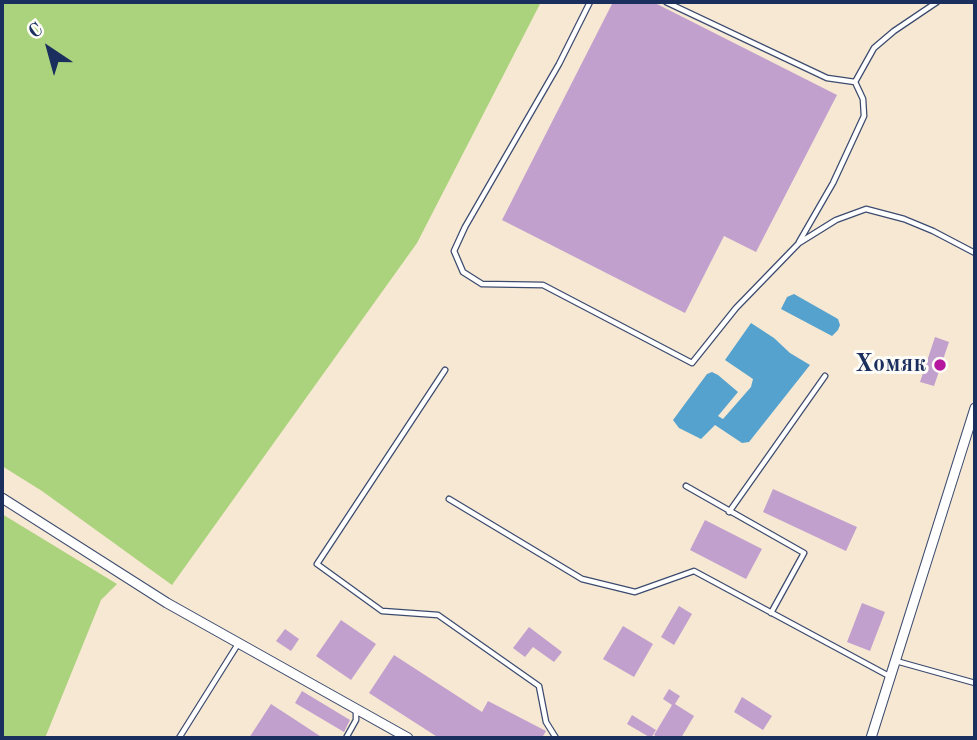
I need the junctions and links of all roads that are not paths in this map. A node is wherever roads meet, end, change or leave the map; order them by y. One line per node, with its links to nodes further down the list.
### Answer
1 (590, 2): 5 (lane)
2 (666, 2): 4 (lane)
3 (937, 2): 4 (lane)
4 (855, 82): 5 (lane)
5 (799, 243): 6 (lane)
6 (975, 253)
7 (445, 370): 23 (lane)
8 (825, 376): 13 (lane)
9 (975, 408): 16 (street)
10 (686, 486): 13 (lane)
11 (2, 498): 15 (street)
12 (449, 499): 14 (lane)
13 (729, 512): 14 (lane)
14 (771, 612): 17 (lane)
15 (238, 643): 19 (street); 20 (lane)
16 (896, 661): 17 (street); 18 (lane)
17 (890, 677): 24 (street)
18 (975, 683)
19 (356, 709): 21 (lane); 22 (street)
20 (179, 738)
21 (346, 738)
22 (408, 738)
23 (556, 738)
24 (871, 738)

